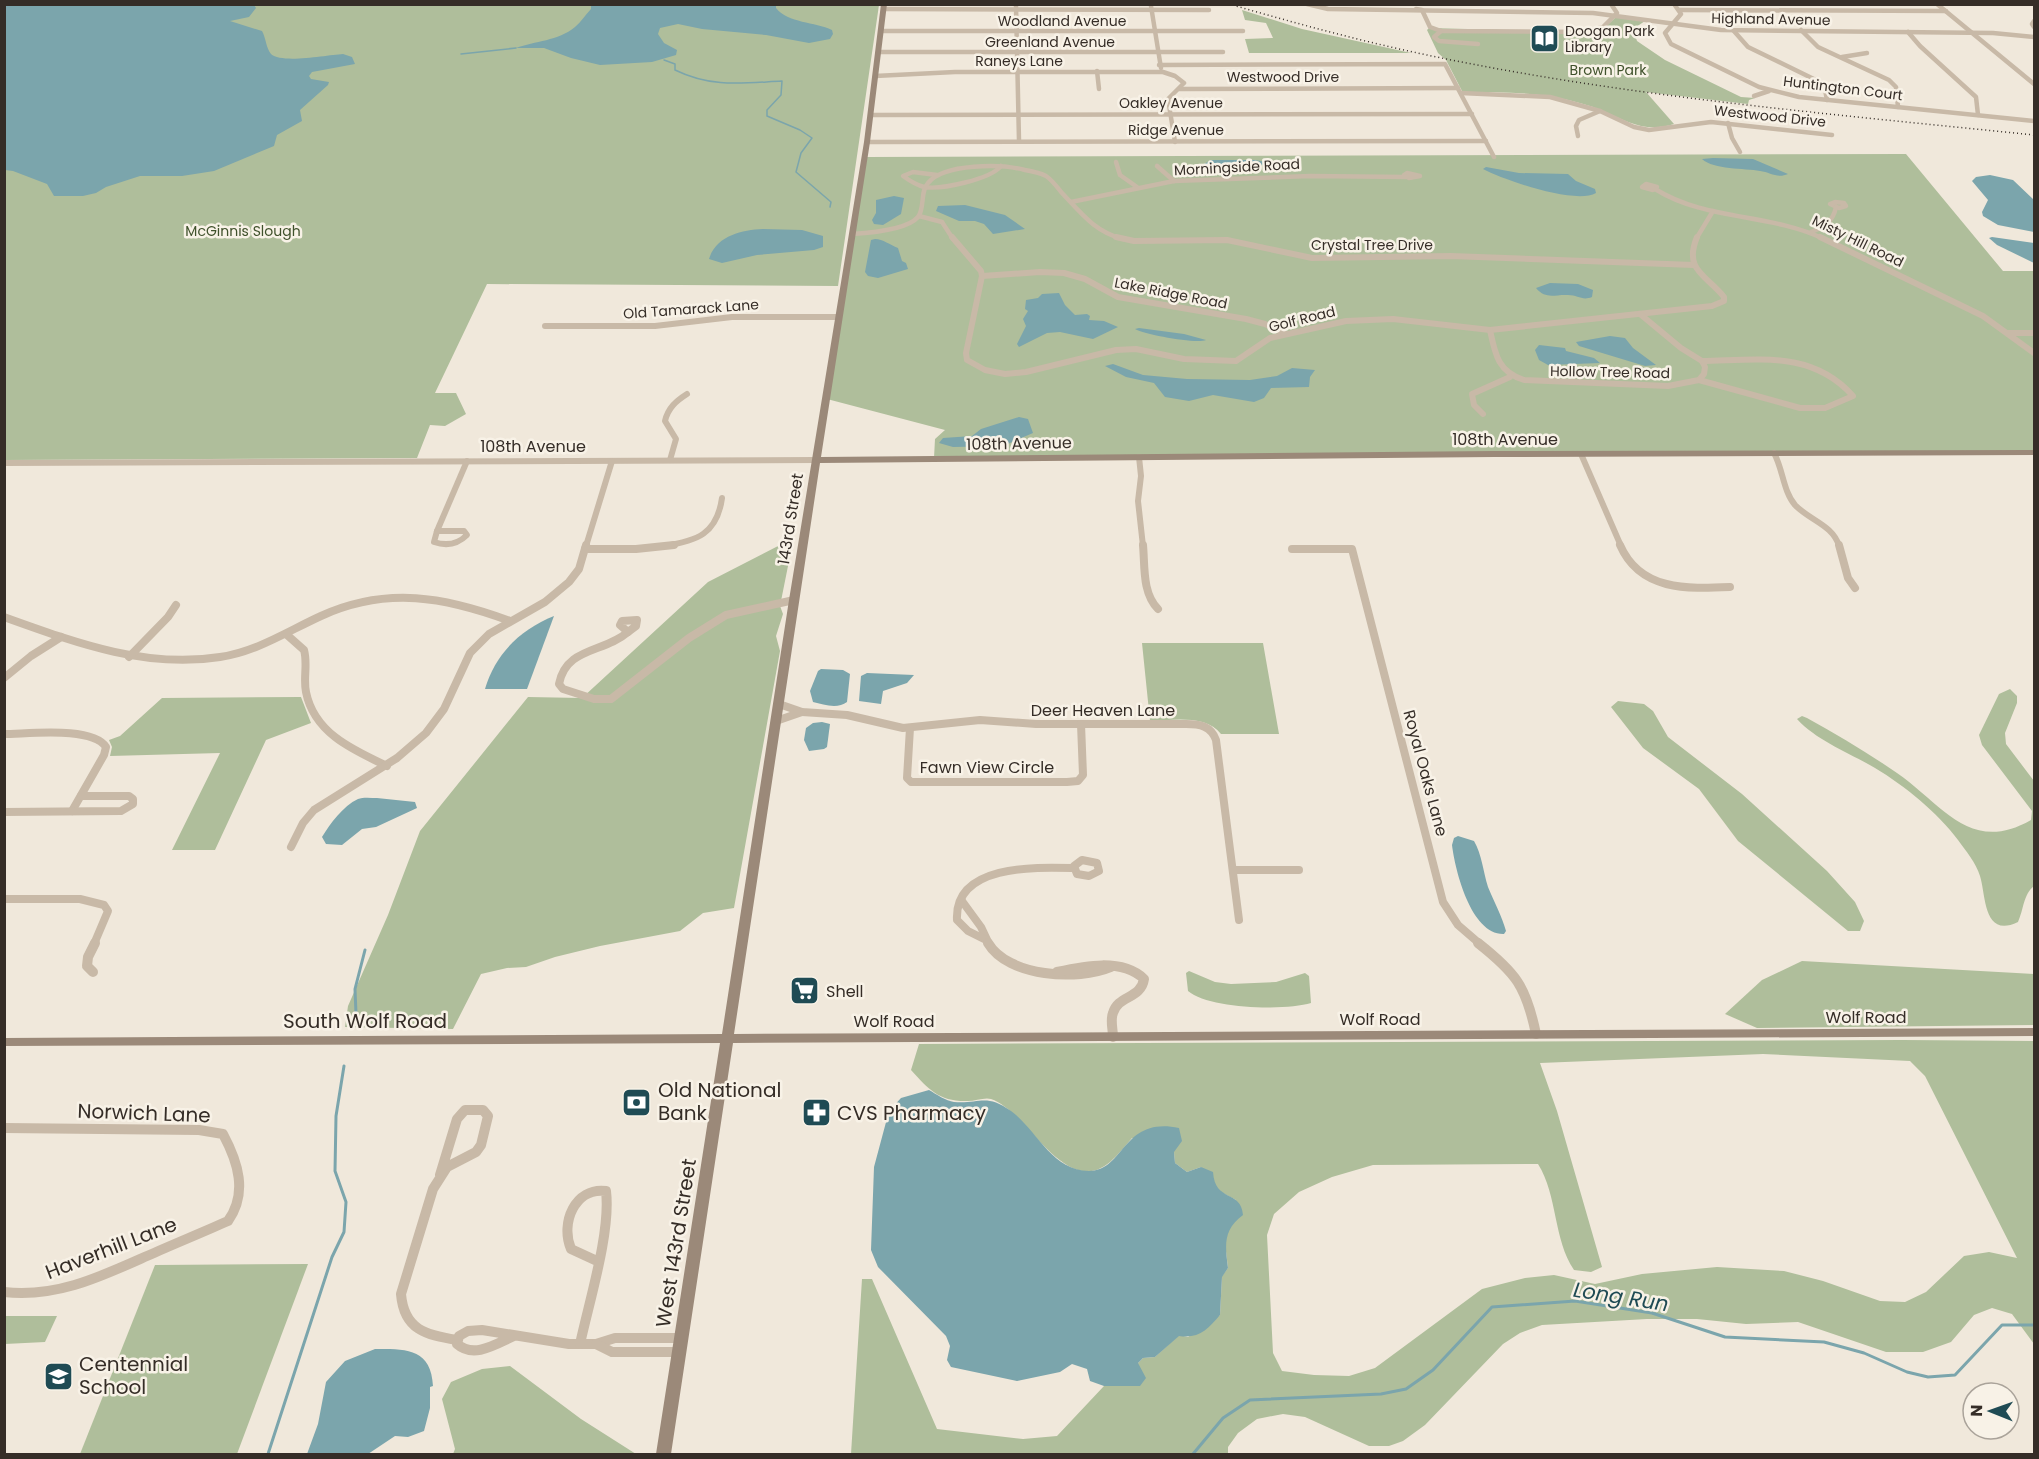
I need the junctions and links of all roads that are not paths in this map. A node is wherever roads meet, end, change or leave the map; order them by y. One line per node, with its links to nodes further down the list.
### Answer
1 (1307, 4): 8 (street, Highland Avenue)
2 (1611, 4): 12 (street)
3 (1674, 4): 10 (street)
4 (1937, 4): 11 (street)
5 (884, 7): 6 (street); 18 (main road, 143rd Street)
6 (1016, 7): 7 (street); 19 (street)
7 (1151, 7): 9 (street); 20 (street)
8 (1414, 7): 12 (street, Highland Avenue); 22 (street)
9 (1209, 9)
10 (1679, 10): 11 (street); 14 (street)
11 (1946, 11): 24 (street)
12 (1615, 15): 14 (street, Highland Avenue); 22 (street)
13 (2034, 21): 15 (street)
14 (1673, 24): 16 (street, Highland Avenue); 42 (street, Huntington Court)
15 (2034, 27)
16 (1732, 30): 17 (street, Highland Avenue); 44 (street)
17 (1801, 30): 23 (street, Highland Avenue); 32 (street)
18 (881, 31): 19 (street, Woodland Avenue); 27 (main road, 143rd Street)
19 (1017, 31): 20 (street, Woodland Avenue); 28 (street)
20 (1155, 31): 21 (street, Woodland Avenue); 29 (street)
21 (1243, 31)
22 (1442, 31): 26 (street)
23 (1908, 32): 24 (street, Highland Avenue); 51 (street)
24 (1974, 33): 25 (street, Highland Avenue); 38 (street)
25 (2034, 37)
26 (1478, 44)
27 (878, 52): 28 (street, Greenland Avenue); 37 (main road, 143rd Street)
28 (1017, 52): 29 (street, Greenland Avenue); 35 (street)
29 (1158, 52): 30 (street, Greenland Avenue); 33 (street)
30 (1223, 52)
31 (1867, 53): 32 (street)
32 (1840, 57): 45 (street)
33 (1159, 64): 36 (street); 41 (street)
34 (1097, 71): 35 (street, Raneys Lane); 36 (street, Raneys Lane); 39 (street)
35 (1018, 72): 37 (street, Raneys Lane); 49 (street)
36 (1162, 72): 40 (street)
37 (875, 76): 48 (main road, 143rd Street)
38 (2034, 84)
39 (1099, 88)
40 (1179, 89): 41 (street, Westwood Drive); 50 (street)
41 (1459, 91): 46 (street, Westwood Drive); 47 (street)
42 (1770, 91): 43 (street); 44 (street, Huntington Court)
43 (1754, 96)
44 (1827, 100): 45 (street, Huntington Court)
45 (1898, 107): 51 (street, Huntington Court)
46 (1600, 111): 53 (street, Westwood Drive); 55 (street)
47 (1472, 114): 50 (street, Oakley Avenue); 57 (street)
48 (870, 115): 49 (street, Oakley Avenue); 58 (main road, 143rd Street)
49 (1018, 115): 50 (street, Oakley Avenue); 56 (street)
50 (1170, 115): 59 (street)
51 (1978, 115): 52 (street, Huntington Court)
52 (2034, 121)
53 (1728, 123): 54 (street, Westwood Drive); 60 (street)
54 (1832, 135)
55 (1578, 136)
56 (1019, 141): 58 (street, Ridge Avenue); 59 (street, Ridge Avenue)
57 (1486, 141): 59 (street, Ridge Avenue); 61 (street)
58 (867, 142): 76 (main road, 143rd Street)
59 (1175, 142)
60 (1740, 152)
61 (1494, 157)
62 (1116, 162): 69 (street)
63 (1001, 166): 65 (street, Crystal Tree Drive); 68 (street); 71 (street, Crystal Tree Drive)
64 (1157, 166): 67 (street)
65 (937, 175): 68 (street, Crystal Tree Drive); 68 (street, Crystal Tree Drive)
66 (1406, 177): 67 (street, Morningside Road)
67 (1174, 181): 69 (street, Morningside Road)
68 (925, 187): 74 (street)
69 (1137, 187): 71 (street, Morningside Road)
70 (1655, 189): 73 (street, Misty Hill Road)
71 (1071, 202): 77 (street, Crystal Tree Drive)
72 (1836, 207): 75 (street)
73 (1713, 211): 75 (street, Misty Hill Road); 77 (street)
74 (919, 216): 76 (street); 78 (street)
75 (1811, 232): 84 (street, Misty Hill Road)
76 (852, 234): 80 (main road, 143rd Street)
77 (1694, 265): 79 (street, Golf Road)
78 (982, 276): 83 (street, Lake Ridge Road); 83 (street, Golf Road)
79 (1641, 314): 82 (street, Golf Road); 87 (street, Hollow Tree Road)
80 (838, 316): 81 (street, Old Tamarack Lane); 97 (main road, 143rd Street)
81 (545, 326)
82 (1490, 330): 83 (street, Golf Road); 88 (street)
83 (1284, 333)
84 (2008, 333): 85 (street); 86 (street, Misty Hill Road)
85 (2034, 333)
86 (2034, 353)
87 (1702, 361): 89 (street); 89 (street)
88 (1510, 377): 89 (street, Hollow Tree Road); 91 (street)
89 (1699, 380)
90 (687, 394): 96 (street)
91 (1484, 414)
92 (1774, 453): 93 (main road, 108th Avenue); 94 (main road, 108th Avenue); 106 (street)
93 (2034, 453)
94 (1581, 454): 95 (main road, 108th Avenue); 105 (street)
95 (1139, 457): 97 (main road, 108th Avenue); 109 (street)
96 (670, 460): 97 (street, 108th Avenue); 99 (street, 108th Avenue)
97 (816, 460): 107 (main road, 143rd Street)
98 (467, 461): 99 (street, 108th Avenue); 100 (street, 108th Avenue); 102 (street)
99 (612, 461): 103 (street)
100 (4, 463)
101 (722, 498): 103 (street)
102 (437, 531): 102 (street)
103 (585, 549): 111 (street)
104 (1292, 549): 137 (street, Royal Oaks Lane)
105 (1730, 587)
106 (1855, 588)
107 (794, 600): 112 (street); 117 (main road, 143rd Street)
108 (176, 605): 115 (street)
109 (1158, 609)
110 (4, 617): 114 (street)
111 (510, 621): 113 (street); 123 (street)
112 (628, 632)
113 (286, 634): 115 (street); 123 (street)
114 (61, 637): 115 (street); 116 (street)
115 (129, 657)
116 (4, 678)
117 (778, 704): 118 (street, Deer Heaven Lane); 119 (main road, 143rd Street)
118 (802, 712): 119 (street, Deer Heaven Lane); 121 (street, Deer Heaven Lane)
119 (776, 722): 139 (main road, 143rd Street)
120 (1081, 724): 121 (street, Deer Heaven Lane); 121 (street, Fawn View Circle); 129 (street, Deer Heaven Lane)
121 (910, 728)
122 (4, 734): 124 (street)
123 (387, 766): 127 (street)
124 (81, 796): 125 (street); 125 (street)
125 (72, 811): 126 (street)
126 (4, 812)
127 (291, 847)
128 (1074, 868): 132 (street)
129 (1233, 870): 130 (street); 133 (street, Deer Heaven Lane)
130 (1299, 870)
131 (4, 900): 135 (street)
132 (962, 901): 134 (street); 134 (street)
133 (1239, 920)
134 (986, 940): 138 (street)
135 (93, 972)
136 (2034, 1032): 137 (main road, Wolf Road)
137 (1536, 1034): 138 (main road, Wolf Road)
138 (1113, 1036): 139 (main road, Wolf Road)
139 (726, 1038): 140 (main road, South Wolf Road); 149 (main road, West 143rd Street)
140 (4, 1042)
141 (4, 1128): 143 (street, Norwich Lane)
142 (440, 1175): 142 (street); 147 (street)
143 (228, 1221): 145 (street, Haverhill Lane)
144 (597, 1260): 144 (street); 148 (street)
145 (4, 1292)
146 (514, 1336): 147 (street); 147 (street); 148 (street)
147 (457, 1340)
148 (580, 1344): 149 (street)
149 (680, 1345): 150 (main road, West 143rd Street)
150 (664, 1455)

